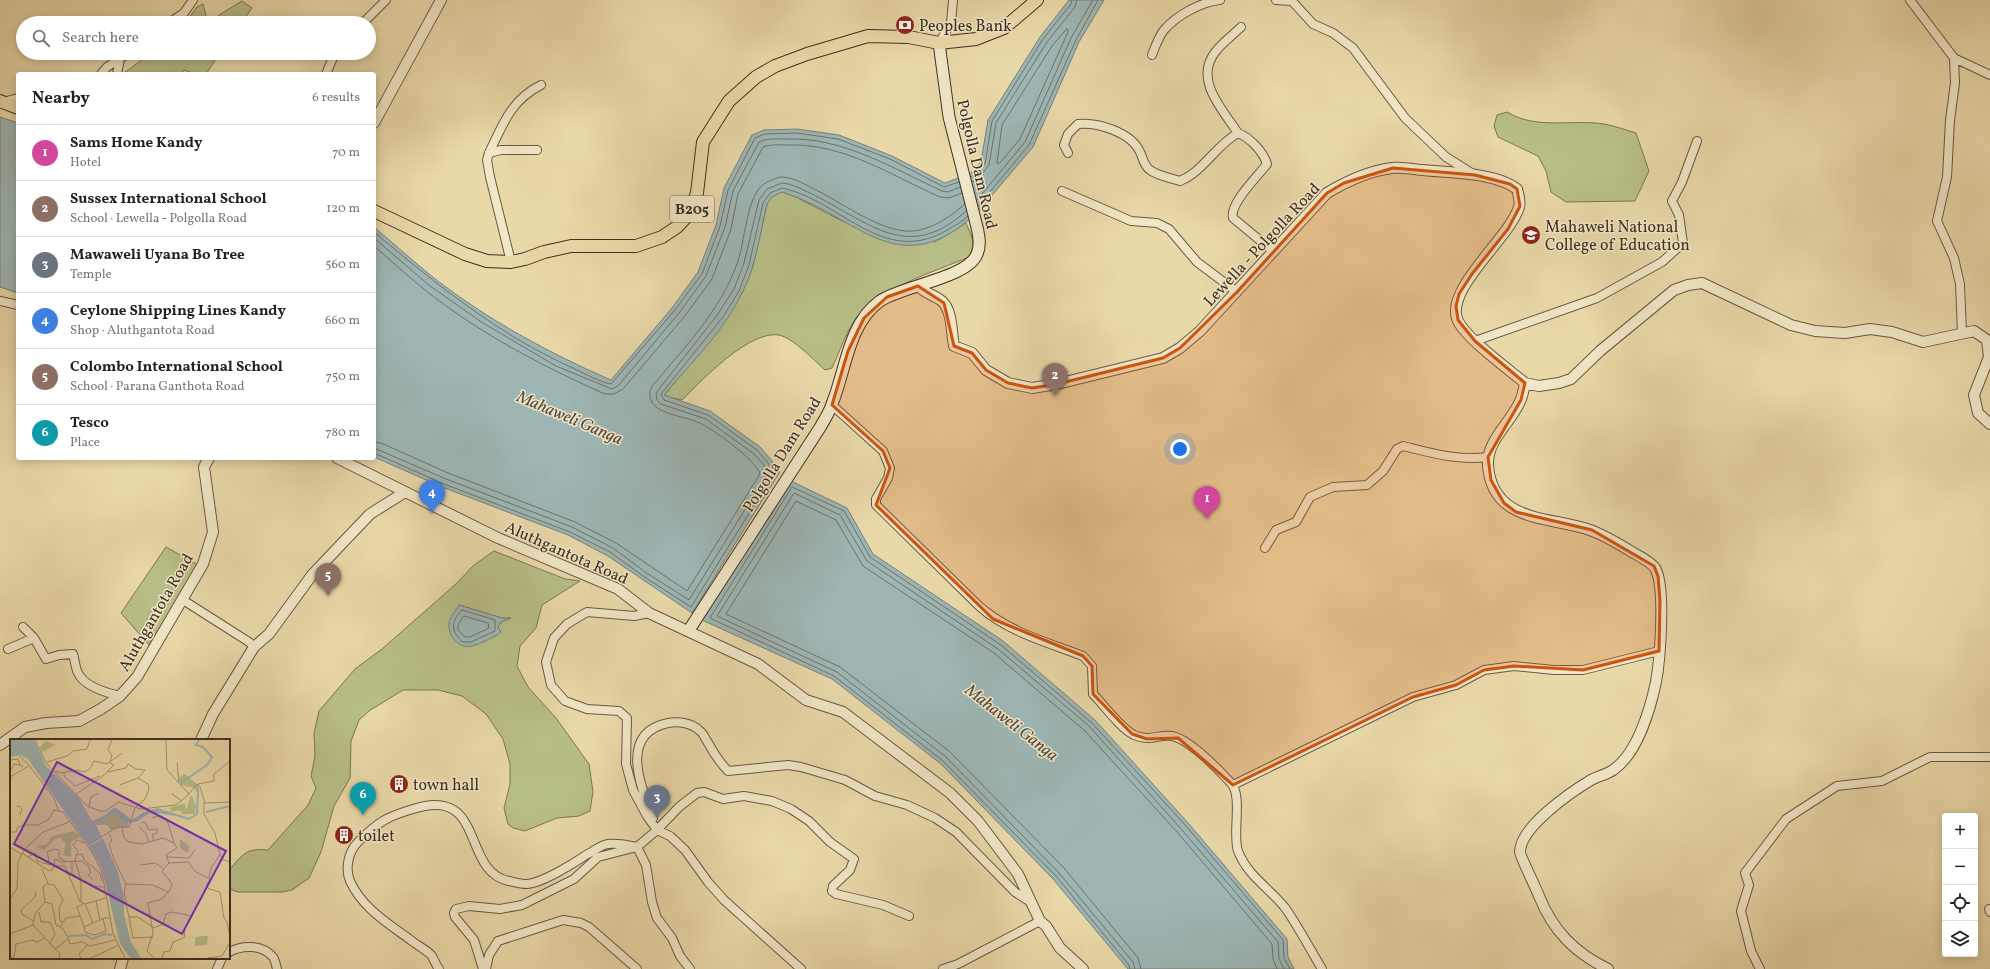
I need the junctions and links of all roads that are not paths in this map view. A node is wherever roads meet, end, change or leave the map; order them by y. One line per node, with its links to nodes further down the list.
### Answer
1 (193, 0): 9 (street)
2 (386, 0): 10 (street)
3 (441, 0): 26 (street)
4 (953, 0): 12 (street)
5 (1037, 0): 12 (main road, B205)
6 (1220, 0): 13 (street)
7 (1276, 0): 32 (street)
8 (1910, 0): 14 (street)
9 (179, 16)
10 (370, 16)
11 (1241, 27): 27 (street)
12 (940, 43): 36 (main road, B205); 37 (main road, Polgolla Dam Road)
13 (1152, 55)
14 (1954, 58): 21 (street); 41 (street)
15 (119, 60): 18 (street)
16 (120, 60): 19 (street)
17 (332, 60): 20 (street)
18 (104, 72)
19 (117, 72)
20 (327, 72)
21 (1990, 75)
22 (541, 84): 30 (street)
23 (16, 98): 24 (street)
24 (1, 102): 25 (main road)
25 (16, 107)
26 (376, 119)
27 (1238, 133): 31 (street); 35 (street)
28 (1697, 141): 42 (street)
29 (537, 150): 30 (street)
30 (489, 153): 36 (street)
31 (1068, 153)
32 (1475, 175): 35 (street, Lewella - Polgolla Road); 42 (street, Lewella - Polgolla Road)
33 (1062, 192): 38 (street)
34 (376, 211): 36 (main road, B205)
35 (1274, 252): 38 (street, Lewella - Polgolla Road)
36 (511, 262)
37 (918, 286): 38 (street, Lewella - Polgolla Road); 44 (main road, Polgolla Dam Road)
38 (1237, 292)
39 (0, 301): 40 (street)
40 (16, 305)
41 (1962, 333): 43 (street); 45 (street)
42 (1475, 341): 43 (street, Lewella - Polgolla Road)
43 (1525, 383): 46 (street)
44 (832, 405): 54 (main road, Polgolla Dam Road); 63 (street)
45 (1990, 424)
46 (1488, 458): 50 (street); 58 (street)
47 (208, 460): 51 (street, Aluthgantota Road)
48 (341, 460): 49 (street, Aluthgantota Road)
49 (405, 492): 52 (street, Aluthgantota Road); 56 (street)
50 (1265, 548)
51 (183, 600): 56 (street); 59 (street, Aluthgantota Road)
52 (649, 613): 54 (street, Aluthgantota Road); 64 (street)
53 (23, 627): 55 (street)
54 (689, 630): 66 (street, Aluthgantota Road)
55 (34, 638): 57 (street); 59 (street)
56 (254, 647): 60 (street)
57 (8, 649)
58 (1659, 651): 63 (street); 84 (street)
59 (120, 696): 61 (street, Aluthgantota Road)
60 (201, 739)
61 (0, 744)
62 (1990, 758): 85 (street)
63 (1233, 785): 83 (street)
64 (658, 830): 65 (street); 66 (street); 67 (street); 80 (street)
65 (638, 847): 75 (street); 76 (street); 79 (street)
66 (1034, 905): 68 (street, Aluthgantota Road)
67 (909, 916)
68 (1040, 921): 81 (street); 82 (street, Aluthgantota Road)
69 (230, 951): 74 (street)
70 (123, 959): 72 (street)
71 (222, 959): 73 (street)
72 (120, 969)
73 (217, 969)
74 (277, 969)
75 (439, 969)
76 (483, 969)
77 (486, 969): 78 (street)
78 (637, 969)
79 (690, 969)
80 (801, 969)
81 (942, 969)
82 (1083, 969)
83 (1322, 969)
84 (1608, 969)
85 (1760, 969)

